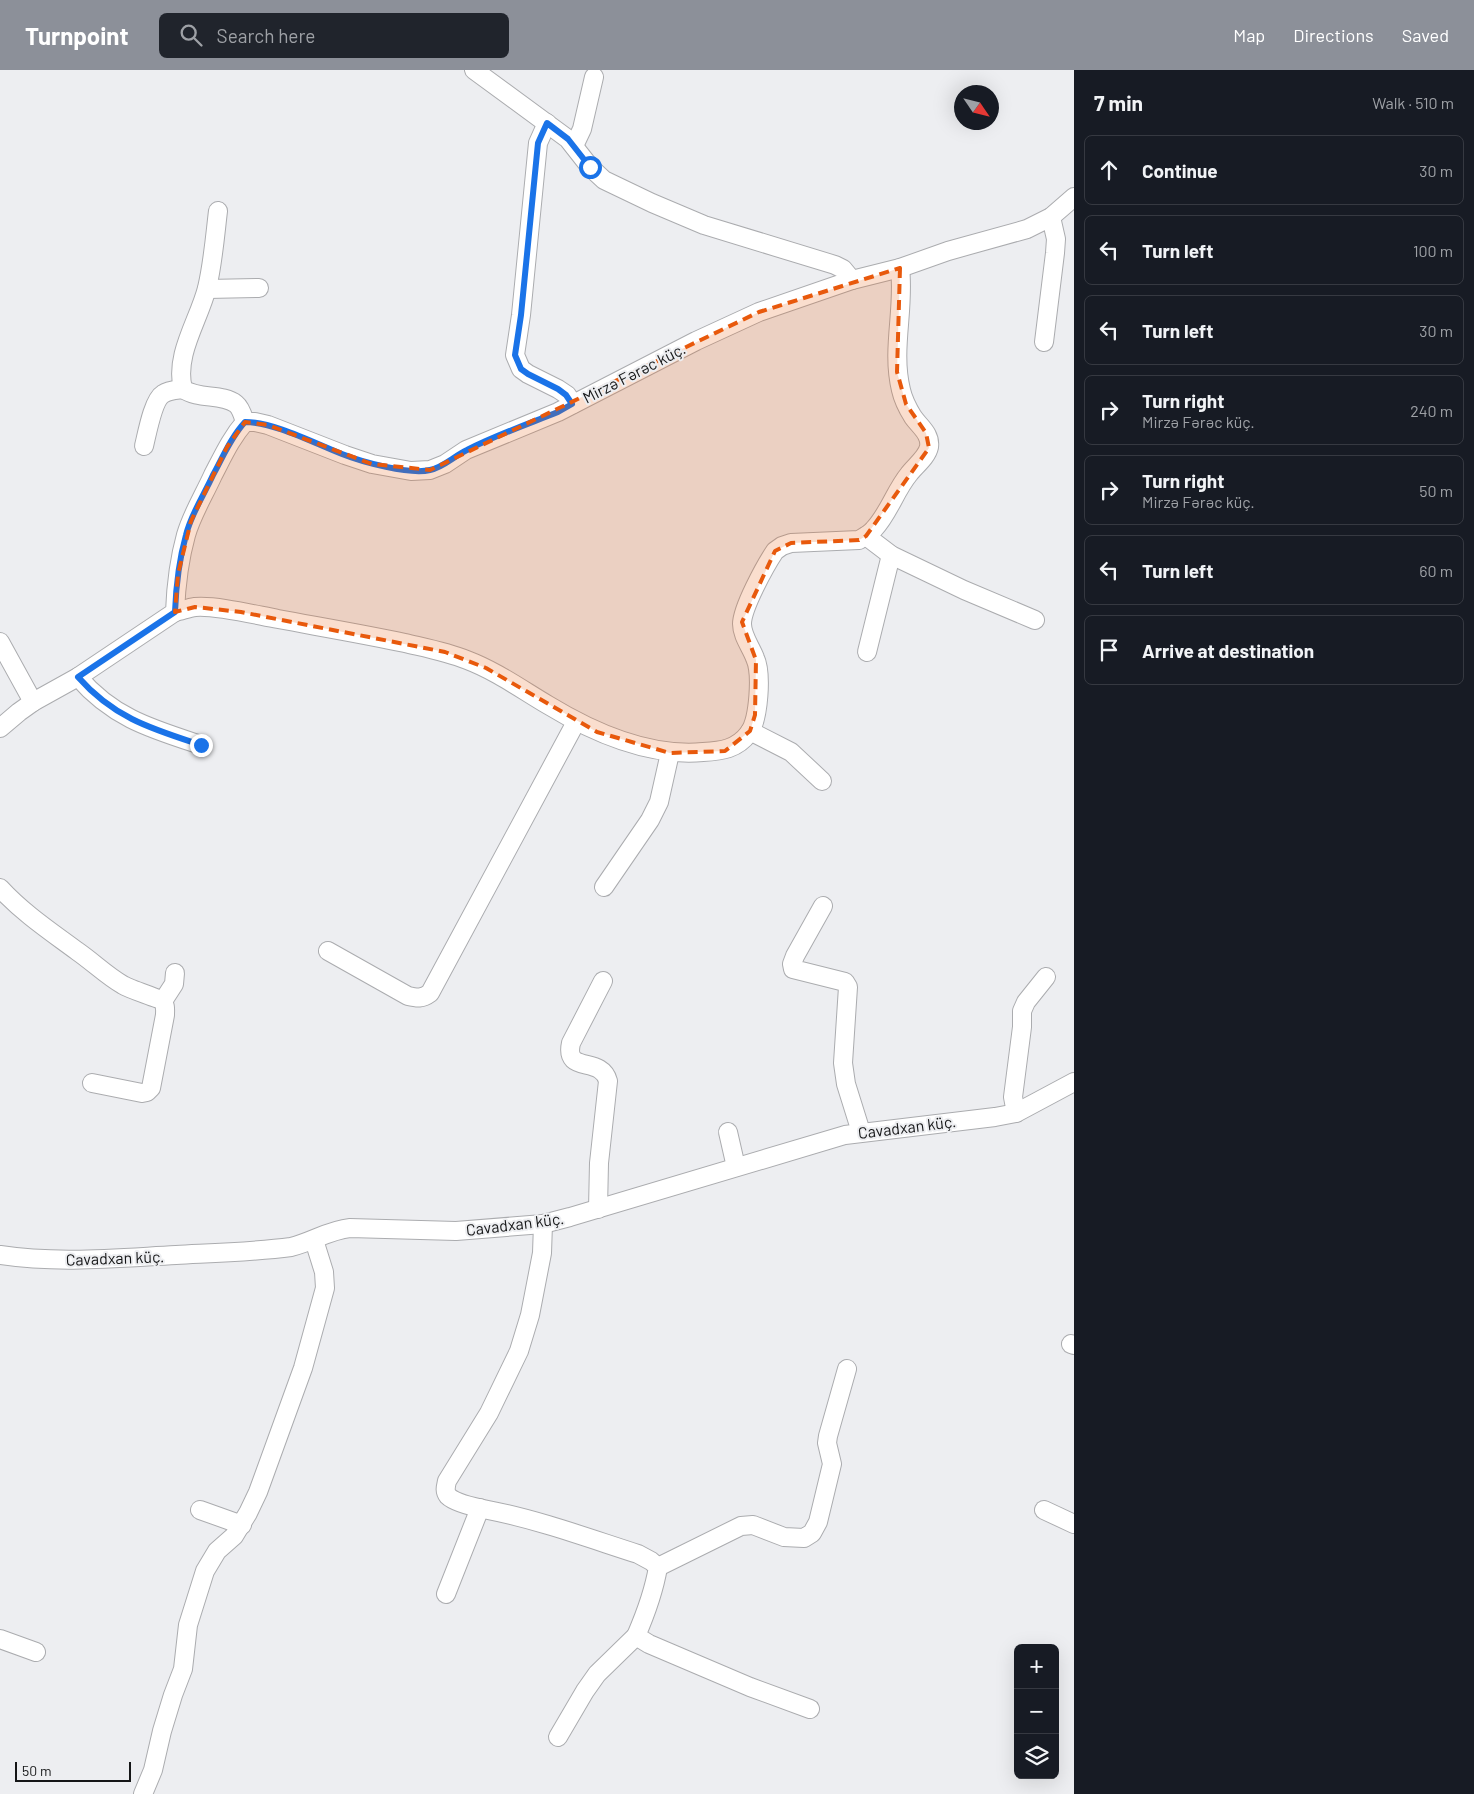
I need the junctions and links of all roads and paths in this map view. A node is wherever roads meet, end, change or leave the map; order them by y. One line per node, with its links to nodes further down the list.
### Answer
1 (474, 70): 3 (street)
2 (594, 77): 4 (street)
3 (547, 123): 4 (street); 14 (street)
4 (574, 146): 9 (street)
5 (1074, 197): 7 (street, Mirzə Fərəc küç.)
6 (218, 210): 11 (street)
7 (1051, 217): 8 (street, Mirzə Fərəc küç.); 12 (street)
8 (900, 268): 9 (street, Mirzə Fərəc küç.); 17 (street)
9 (852, 280): 14 (street, Mirzə Fərəc küç.)
10 (259, 288): 11 (street)
11 (207, 289): 13 (street)
12 (1044, 342)
13 (183, 389): 15 (street); 16 (street)
14 (572, 404): 15 (street, Mirzə Fərəc küç.)
15 (245, 422): 19 (street)
16 (144, 446)
17 (866, 536): 18 (street); 27 (street)
18 (891, 555): 20 (street); 22 (street)
19 (175, 612): 23 (street); 25 (street)
20 (1034, 620)
21 (0, 642): 24 (street)
22 (868, 652)
23 (78, 677): 24 (street); 28 (street)
24 (33, 702): 26 (street)
25 (576, 722): 29 (street); 34 (street)
26 (0, 728)
27 (750, 731): 29 (street); 30 (street)
28 (201, 745)
29 (670, 753): 31 (street)
30 (822, 781)
31 (604, 887)
32 (0, 888): 38 (street)
33 (823, 906): 43 (street)
34 (328, 951)
35 (175, 972): 38 (street)
36 (1046, 977): 41 (street)
37 (603, 981): 45 (street)
38 (163, 1001): 40 (street)
39 (1074, 1082): 41 (street, Cavadxan küç.)
40 (92, 1083)
41 (1016, 1112): 43 (street, Cavadxan küç.)
42 (728, 1132): 44 (street)
43 (861, 1132): 44 (street, Cavadxan küç.)
44 (736, 1167): 45 (street, Cavadxan küç.)
45 (598, 1209): 46 (street, Cavadxan küç.)
46 (543, 1224): 47 (street, Cavadxan küç.); 50 (street)
47 (314, 1240): 48 (street, Cavadxan küç.); 54 (street)
48 (0, 1255)
49 (847, 1369): 55 (street)
50 (480, 1508): 55 (street); 56 (street)
51 (200, 1510): 54 (street)
52 (1044, 1510): 53 (street)
53 (1074, 1524)
54 (242, 1525): 62 (street)
55 (658, 1567): 57 (street)
56 (446, 1594)
57 (636, 1636): 60 (street); 61 (street)
58 (0, 1640): 59 (street)
59 (36, 1652)
60 (810, 1710)
61 (558, 1737)
62 (143, 1794)

